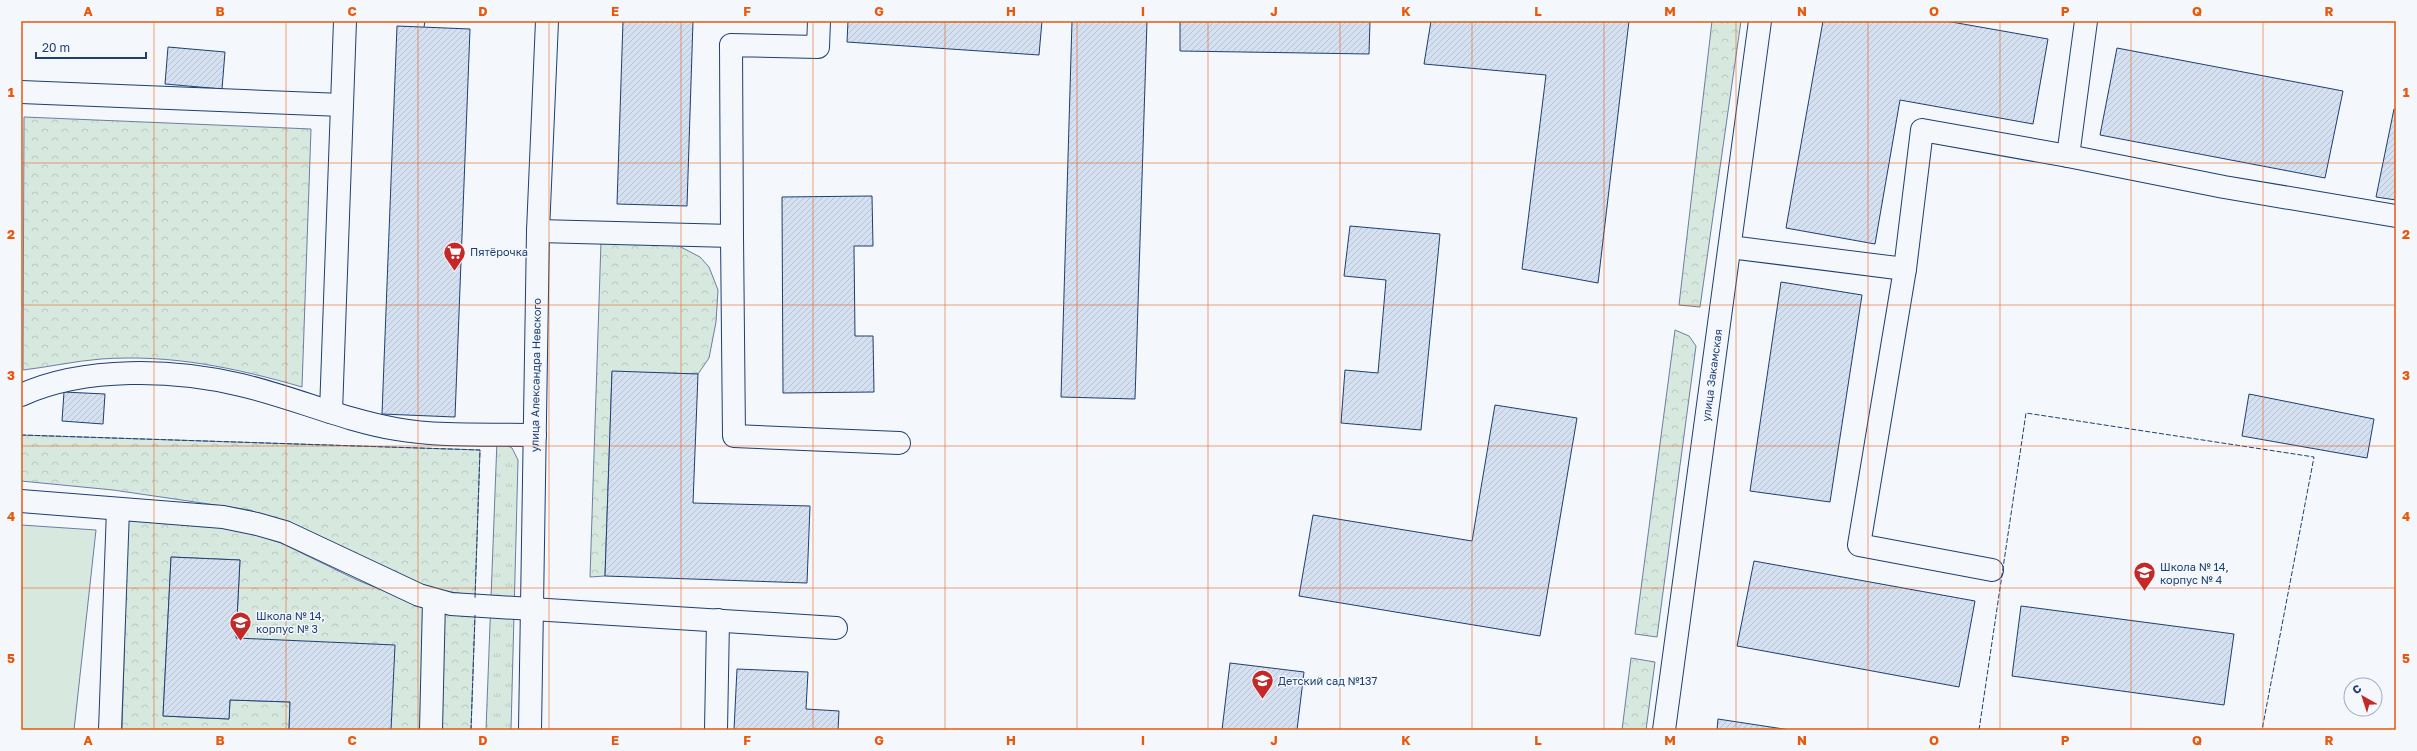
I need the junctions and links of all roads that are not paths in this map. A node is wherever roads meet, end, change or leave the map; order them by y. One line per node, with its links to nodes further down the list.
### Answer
1 (345, 21): 7 (street)
2 (547, 21): 10 (street, улица Александра Невского)
3 (819, 21): 11 (street)
4 (1760, 21): 12 (street, улица Закамская)
5 (2086, 21): 8 (street)
6 (21, 92): 7 (street)
7 (342, 105): 15 (street)
8 (2068, 156): 9 (street); 13 (street)
9 (2396, 216)
10 (538, 231): 11 (street); 16 (street, улица Александра Невского)
11 (732, 236): 17 (street)
12 (1730, 247): 13 (street); 29 (street, улица Закамская)
13 (1905, 269): 20 (street)
14 (21, 395): 15 (street)
15 (331, 412): 16 (street)
16 (535, 435): 22 (street, улица Александра Невского)
17 (899, 443)
18 (21, 501): 19 (street)
19 (118, 509): 21 (street); 25 (street)
20 (1992, 570)
21 (434, 600): 22 (street); 26 (street)
22 (532, 608): 23 (street); 27 (street, улица Александра Невского)
23 (718, 620): 24 (street); 28 (street)
24 (836, 628)
25 (110, 730)
26 (431, 730)
27 (530, 730)
28 (716, 730)
29 (1664, 730)

